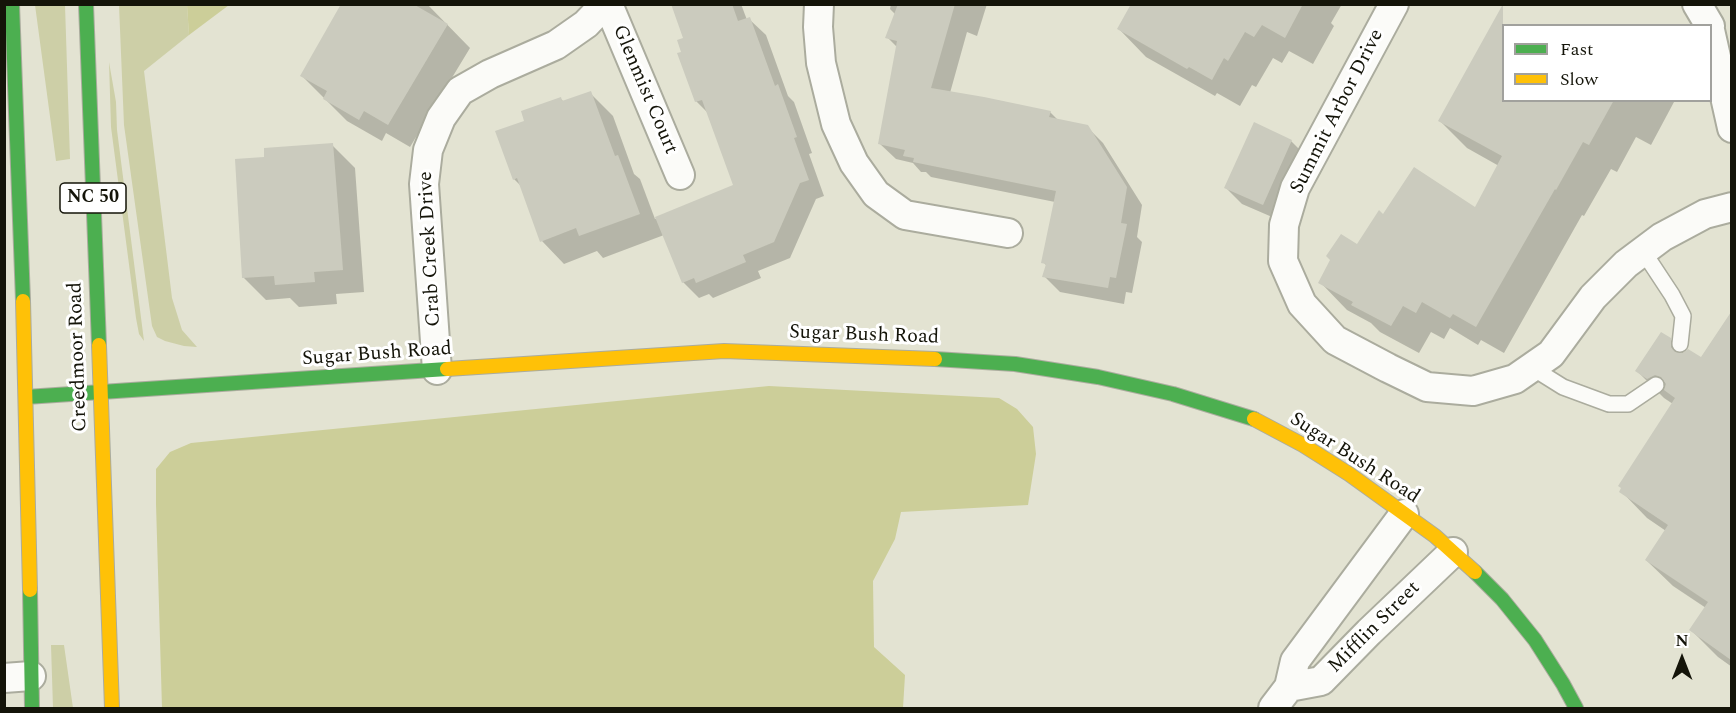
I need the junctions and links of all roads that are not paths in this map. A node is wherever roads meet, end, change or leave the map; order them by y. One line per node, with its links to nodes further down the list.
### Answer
1 (12, 4): 19 (street)
2 (86, 4): 18 (street, Creedmoor Road / NC 50)
3 (607, 4): 10 (street, Glenmist Court); 16 (street, Crab Creek Drive)
4 (819, 4): 12 (street)
5 (1394, 4): 15 (street, Summit Arbor Drive)
6 (1697, 4): 7 (street)
7 (1709, 24)
8 (1712, 39): 9 (street)
9 (1731, 128)
10 (680, 176)
11 (1731, 207): 13 (street, Summit Arbor Drive)
12 (1008, 233)
13 (1643, 251): 14 (lane); 15 (street, Summit Arbor Drive)
14 (1680, 344)
15 (1532, 367): 17 (lane)
16 (437, 370): 18 (street, Sugar Bush Road); 20 (street, Sugar Bush Road)
17 (1656, 385)
18 (100, 392): 19 (street, Sugar Bush Road); 25 (street, Creedmoor Road / NC 50)
19 (26, 397): 22 (street)
20 (1404, 514): 21 (street, Sugar Bush Road); 23 (street, Mifflin Street)
21 (1453, 552): 23 (street, Mifflin Street); 26 (street, Sugar Bush Road)
22 (18, 677): 24 (street)
23 (1281, 698)
24 (32, 708)
25 (112, 708)
26 (1576, 708)

